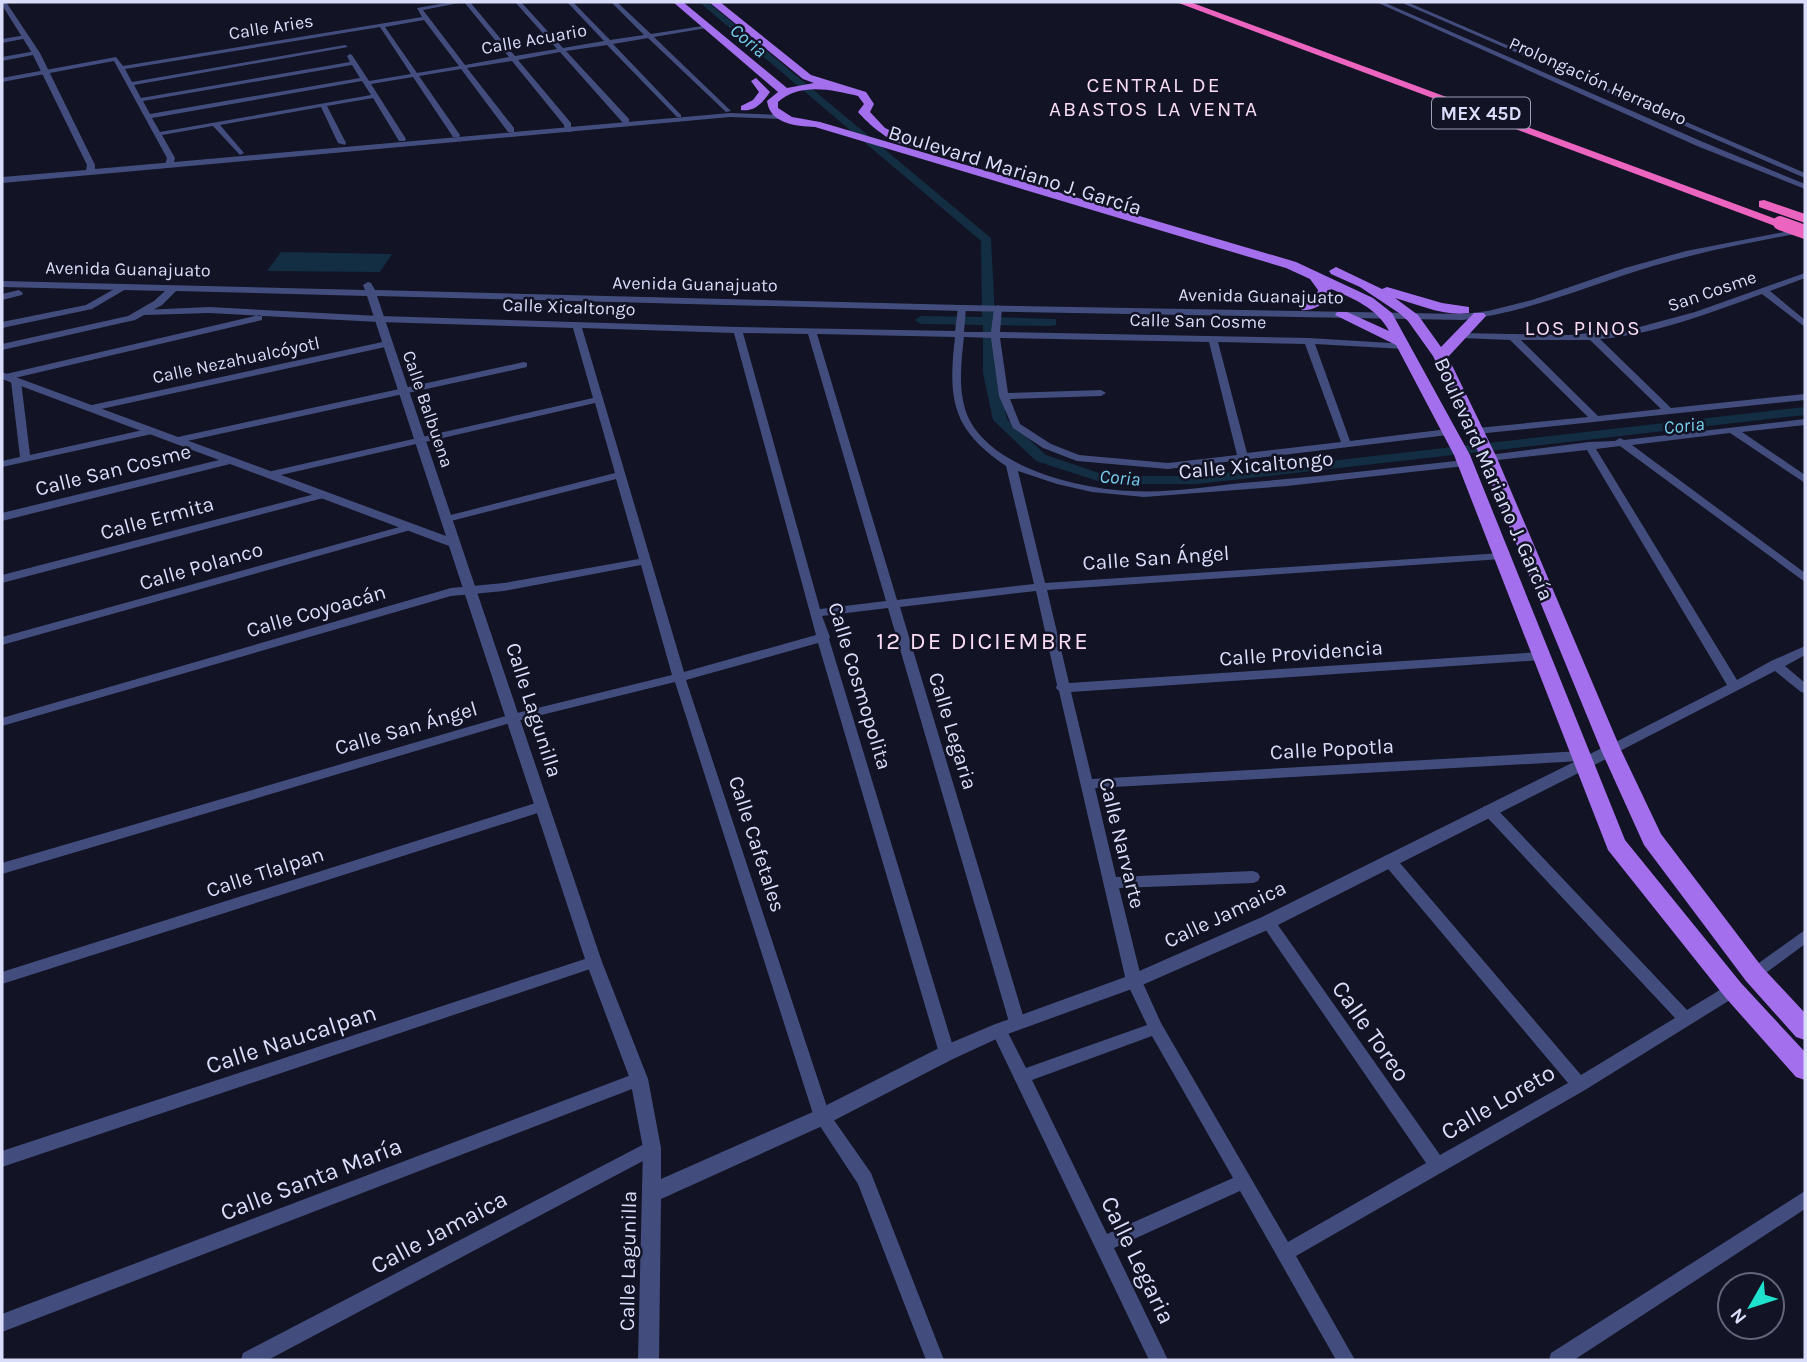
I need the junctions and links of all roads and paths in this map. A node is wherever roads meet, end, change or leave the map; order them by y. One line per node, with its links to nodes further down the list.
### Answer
1 (3, 2): 19 (street)
2 (461, 2): 13 (street)
3 (467, 2): 25 (street)
4 (518, 2): 23 (street)
5 (569, 2): 21 (street)
6 (614, 2): 18 (street)
7 (678, 2): 16 (main road)
8 (715, 2): 38 (main road, Boulevard Mariano J. García)
9 (1181, 2): 31 (highway, MEX 45D)
10 (1213, 2): 69 (highway, MEX 45D)
11 (1379, 2): 68 (street, Prolongación Herradero)
12 (1403, 2): 66 (street)
13 (426, 18): 14 (street, Calle Aries); 29 (street)
14 (381, 25): 17 (street, Calle Aries); 33 (street)
15 (1223, 26): 31 (highway)
16 (711, 29): 18 (street, Calle Acuario); 39 (main road); 45 (main road)
17 (336, 33): 22 (street); 30 (street, Calle Aries)
18 (650, 36): 21 (street, Calle Acuario); 46 (street)
19 (26, 37): 20 (street); 24 (street)
20 (2, 41)
21 (607, 43): 23 (street, Calle Acuario); 48 (street)
22 (345, 47): 27 (street); 28 (street)
23 (563, 50): 25 (street, Calle Acuario); 52 (street)
24 (36, 53): 26 (street); 32 (street)
25 (516, 58): 29 (street, Calle Acuario); 55 (street)
26 (2, 60)
27 (263, 61): 34 (street); 37 (street)
28 (354, 63): 34 (street); 36 (street)
29 (462, 67): 33 (street, Calle Acuario); 56 (street)
30 (122, 68): 32 (street); 37 (street)
31 (1362, 69): 70 (highway, MEX 45D, bridge)
32 (46, 72): 35 (street); 64 (street)
33 (416, 75): 36 (street, Calle Acuario); 58 (street)
34 (269, 78): 40 (street); 42 (street)
35 (2, 80)
36 (365, 81): 40 (street, Calle Acuario); 41 (street)
37 (131, 84): 42 (street)
38 (827, 85): 39 (main road); 49 (main road, Boulevard Mariano J. García)
39 (790, 90): 43 (main road)
40 (274, 95): 47 (street); 50 (street, Calle Acuario)
41 (374, 96): 44 (street); 59 (street)
42 (139, 100): 50 (street)
43 (772, 102): 45 (street); 51 (main road)
44 (323, 105): 47 (street); 60 (street)
45 (745, 108): 46 (street)
46 (728, 111): 48 (street)
47 (281, 113): 53 (street)
48 (679, 116): 52 (street)
49 (855, 116): 54 (main road); 75 (main road, Boulevard Mariano J. García)
50 (148, 117): 57 (street)
51 (782, 117): 54 (main road); 55 (street)
52 (626, 121): 55 (street)
53 (215, 124): 57 (street); 61 (street)
54 (816, 124): 71 (main road, Boulevard Mariano J. García)
55 (568, 127): 56 (street); 62 (street)
56 (511, 130): 58 (street)
57 (158, 134): 63 (street)
58 (456, 135): 59 (street)
59 (402, 139): 60 (street)
60 (342, 143): 61 (street)
61 (240, 153): 62 (street)
62 (214, 158): 63 (street)
63 (170, 162): 64 (street)
64 (90, 168): 65 (street); 67 (street)
65 (2, 172)
66 (1805, 176)
67 (2, 180)
68 (1805, 187)
69 (1801, 217)
70 (1805, 231): 76 (street)
71 (1313, 273): 83 (main road); 88 (main road, Boulevard Mariano J. García)
72 (1805, 275): 80 (street, San Cosme)
73 (2, 278): 79 (street, Avenida Guanajuato)
74 (2, 284): 77 (street, Avenida Guanajuato)
75 (1365, 284): 86 (main road); 90 (main road, Boulevard Mariano J. García)
76 (1587, 284): 86 (street); 92 (street)
77 (128, 287): 78 (street, Avenida Guanajuato); 87 (street); 95 (street)
78 (174, 288): 79 (street, Avenida Guanajuato); 87 (street)
79 (369, 289): 84 (street, Avenida Guanajuato); 93 (street, Calle Balbuena)
80 (1763, 290): 94 (street); 103 (street, San Cosme)
81 (19, 293): 82 (street)
82 (2, 297)
83 (1306, 307): 85 (street, Avenida Guanajuato); 88 (street, Avenida Guanajuato)
84 (966, 308): 85 (street, Avenida Guanajuato); 99 (street)
85 (996, 309): 91 (street, Avenida Guanajuato); 100 (street)
86 (1464, 310): 90 (street)
87 (145, 312): 89 (street, Calle Xicaltongo); 108 (street)
88 (1383, 313): 90 (street); 91 (street, Avenida Guanajuato); 107 (main road, Boulevard Mariano J. García)
89 (276, 314): 93 (street, Calle Xicaltongo); 111 (street)
90 (1409, 314): 92 (street); 109 (main road, Boulevard Mariano J. García)
91 (1342, 315): 107 (main road)
92 (1479, 316): 101 (main road)
93 (379, 319): 96 (street, Calle Xicaltongo); 106 (street, Calle Balbuena)
94 (1805, 324)
95 (2, 325)
96 (577, 325): 97 (street, Calle Xicaltongo); 116 (street, Calle Cafetales)
97 (738, 330): 98 (street, Calle Xicaltongo); 150 (street, Calle Cosmopolita)
98 (812, 331): 99 (street, Calle Xicaltongo); 149 (street, Calle Legaria)
99 (961, 332): 100 (street, Calle Xicaltongo); 134 (street)
100 (994, 332): 104 (street, Calle San Cosme); 114 (street)
101 (1461, 335): 102 (street, San Cosme); 109 (main road)
102 (1512, 336): 103 (street, San Cosme); 119 (street)
103 (1591, 336): 118 (street)
104 (1213, 339): 105 (street, Calle San Cosme); 130 (street)
105 (1309, 341): 107 (street, Calle San Cosme); 126 (street)
106 (387, 344): 112 (street, Calle Balbuena); 117 (street, Calle Nezahualcóyotl)
107 (1403, 344): 129 (main road, Boulevard Mariano J. García)
108 (2, 347)
109 (1440, 356): 127 (main road, Boulevard Mariano J. García)
110 (524, 365): 112 (street)
111 (8, 377): 117 (street); 131 (street)
112 (403, 390): 123 (street, Calle Balbuena); 124 (street)
113 (1101, 393): 114 (street)
114 (1004, 396): 130 (street, Calle Xicaltongo)
115 (1805, 397): 118 (street)
116 (597, 400): 123 (street); 136 (street, Calle Cafetales)
117 (92, 408): 122 (street)
118 (1669, 411): 119 (street)
119 (1594, 417): 127 (street)
120 (1805, 422): 121 (street)
121 (1732, 430): 125 (street); 137 (street)
122 (152, 431): 124 (street); 131 (street)
123 (419, 439): 135 (street); 140 (street, Calle Balbuena)
124 (178, 440): 132 (street)
125 (1620, 442): 128 (street); 145 (street)
126 (1347, 445): 129 (street, Calle Xicaltongo); 130 (street, Calle Xicaltongo)
127 (1483, 445): 128 (street); 162 (main road, Boulevard Mariano J. García)
128 (1589, 445): 157 (street)
129 (1458, 448): 134 (street, Calle Xicaltongo); 143 (main road, Boulevard Mariano J. García)
130 (1243, 458)
131 (25, 459): 133 (street)
132 (233, 460): 135 (street); 139 (street, Calle San Cosme)
133 (2, 464)
134 (1011, 464): 147 (street, Calle Narvarte)
135 (272, 474): 138 (street)
136 (619, 474): 140 (street); 144 (street, Calle Cafetales)
137 (1805, 480)
138 (323, 495): 141 (street); 146 (street, Calle Ermita)
139 (2, 517)
140 (446, 519): 142 (street, Calle Balbuena)
141 (410, 527): 142 (street); 152 (street, Calle Polanco)
142 (455, 544): 148 (street, Calle Lagunilla)
143 (1502, 556): 147 (street, Calle San Ángel); 154 (main road, Boulevard Mariano J. García)
144 (646, 561): 148 (street, Calle Coyoacán); 156 (street, Calle Cafetales)
145 (1805, 578)
146 (2, 579)
147 (1039, 587): 149 (street, Calle San Ángel); 158 (street, Calle Narvarte)
148 (470, 590): 160 (street, Calle Lagunilla); 161 (street, Calle Coyoacán)
149 (892, 606): 150 (street, Calle San Ángel); 179 (street, Calle Legaria)
150 (815, 612): 151 (street, Calle Cosmopolita)
151 (824, 637): 156 (street, Calle San Ángel); 183 (street, Calle Cosmopolita)
152 (2, 641)
153 (1805, 650): 155 (street, Calle Jamaica)
154 (1541, 656): 158 (street, Calle Providencia); 163 (main road, Boulevard Mariano J. García)
155 (1775, 664): 157 (street, Calle Jamaica); 159 (street)
156 (679, 677): 160 (street, Calle San Ángel); 188 (street, Calle Cafetales)
157 (1734, 686): 162 (street, Calle Jamaica)
158 (1062, 688): 164 (street, Calle Narvarte)
159 (1805, 689)
160 (513, 718): 165 (street, Calle Lagunilla); 168 (street, Calle San Ángel)
161 (2, 722)
162 (1611, 750): 163 (street, Calle Jamaica); 174 (main road, Boulevard Mariano J. García)
163 (1582, 760): 164 (street, Calle Popotla); 166 (street, Calle Jamaica); 177 (main road, Boulevard Mariano J. García)
164 (1086, 784): 170 (street, Calle Narvarte)
165 (542, 806): 173 (street, Calle Lagunilla); 175 (street, Calle Tlalpan)
166 (1489, 810): 167 (street, Calle Jamaica); 178 (street)
167 (1389, 860): 171 (street, Calle Jamaica); 187 (street)
168 (2, 869)
169 (1253, 877): 170 (street)
170 (1111, 883): 176 (street, Calle Narvarte)
171 (1268, 922): 176 (street, Calle Jamaica); 191 (street, Calle Toreo)
172 (1805, 936): 174 (street)
173 (594, 962): 186 (street, Calle Lagunilla); 190 (street, Calle Naucalpan)
174 (1754, 974): 181 (main road, Boulevard Mariano J. García)
175 (2, 978)
176 (1134, 981): 179 (street, Calle Jamaica); 180 (street, Calle Narvarte)
177 (1733, 990): 178 (street, Calle Loreto); 184 (main road, Boulevard Mariano J. García)
178 (1687, 1020): 187 (street, Calle Loreto)
179 (1017, 1022): 182 (street, Calle Jamaica)
180 (1156, 1028): 185 (street); 192 (street, Calle Narvarte)
181 (1805, 1029)
182 (999, 1030): 183 (street, Calle Jamaica); 185 (street, Calle Legaria)
183 (947, 1053): 188 (street, Calle Jamaica)
184 (1805, 1069)
185 (1021, 1077): 195 (street, Calle Legaria)
186 (639, 1079): 189 (street, Calle Lagunilla); 197 (street, Calle Santa María)
187 (1578, 1085): 191 (street, Calle Loreto)
188 (822, 1117): 193 (street, Calle Jamaica); 200 (street, Calle Cafetales)
189 (652, 1148): 193 (street, Calle Lagunilla); 198 (street, Calle Jamaica)
190 (2, 1159)
191 (1437, 1165): 196 (street, Calle Loreto)
192 (1245, 1181): 195 (street); 196 (street, Calle Narvarte)
193 (652, 1193): 199 (street, Calle Lagunilla)
194 (1805, 1199): 203 (street)
195 (1104, 1244): 201 (street, Calle Legaria)
196 (1285, 1253): 202 (street, Calle Narvarte)
197 (2, 1323)
198 (250, 1360)
199 (649, 1360)
200 (935, 1360)
201 (1159, 1360)
202 (1346, 1360)
203 (1558, 1360)

